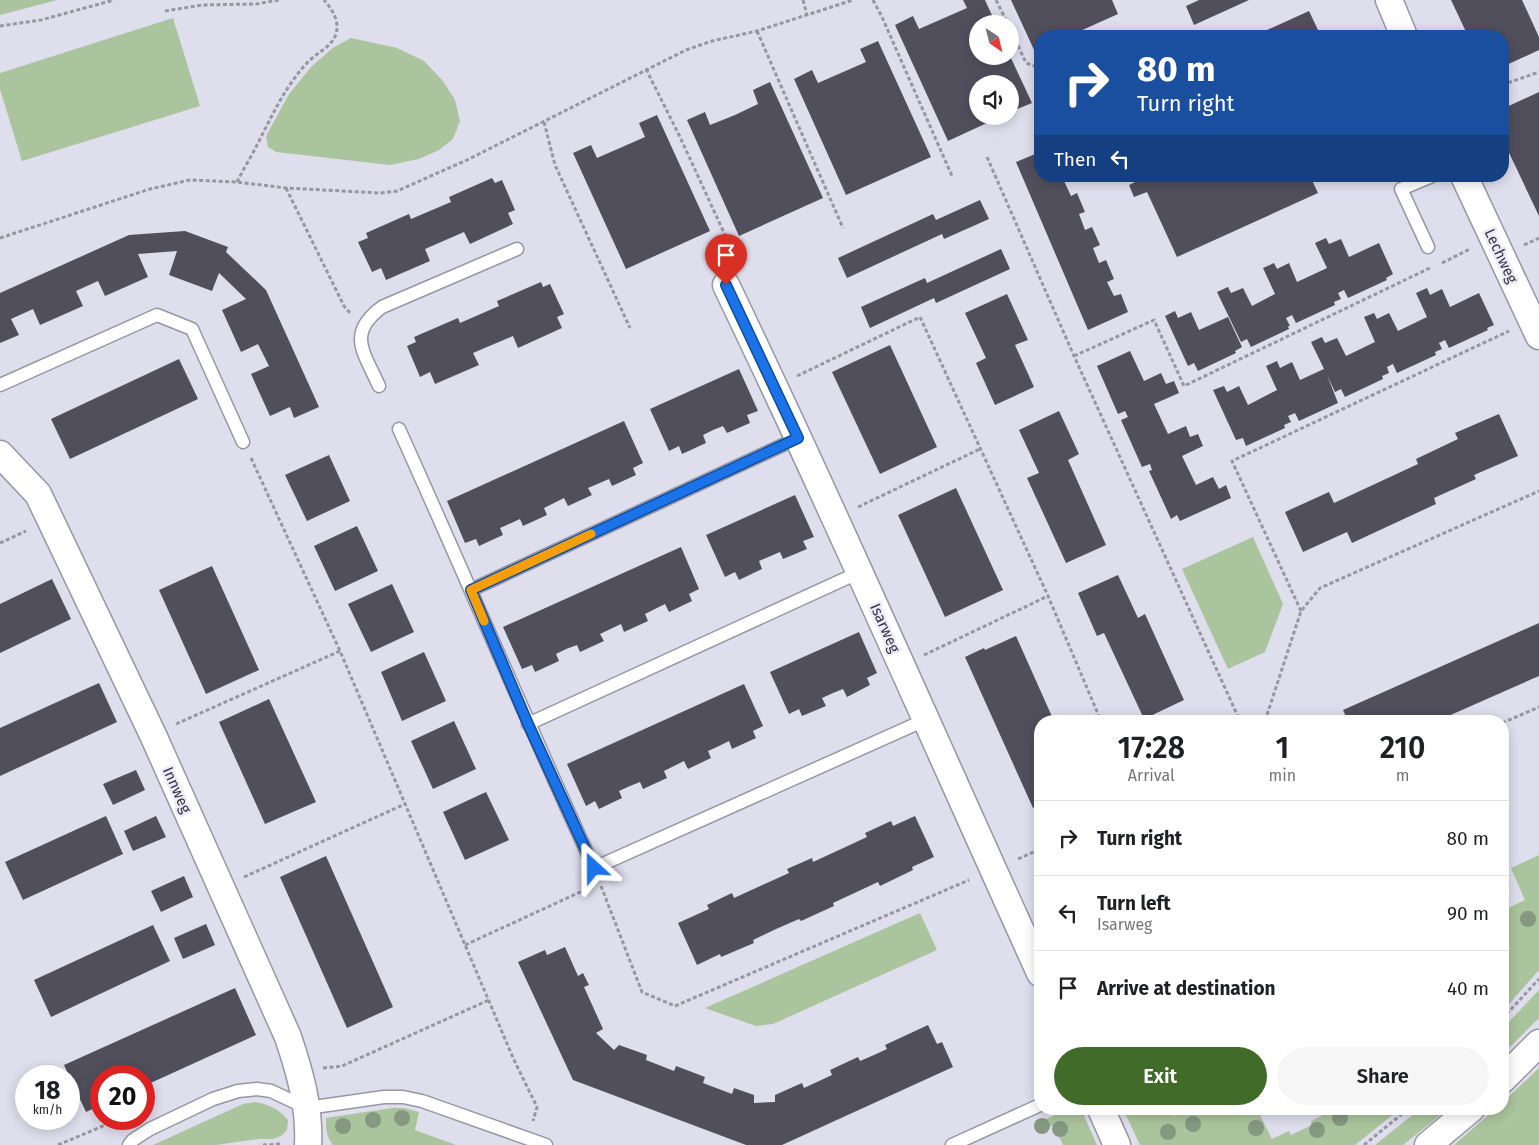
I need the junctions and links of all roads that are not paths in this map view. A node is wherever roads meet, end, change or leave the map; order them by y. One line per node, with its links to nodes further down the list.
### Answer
1 (1388, 0): 2 (street)
2 (1401, 30)
3 (1419, 182): 5 (lane)
4 (1467, 182): 8 (street, Lechweg)
5 (1428, 247)
6 (517, 248): 10 (lane)
7 (732, 275): 12 (street, Isarweg)
8 (1535, 328)
9 (0, 385): 13 (lane)
10 (379, 386)
11 (399, 429): 16 (lane)
12 (798, 438): 15 (street, Isarweg); 16 (lane)
13 (244, 442)
14 (0, 454): 22 (street, Innweg)
15 (860, 572): 17 (street, Isarweg); 18 (lane)
16 (471, 590): 18 (lane)
17 (925, 720): 18 (lane); 19 (street, Isarweg)
18 (528, 724)
19 (1034, 960)
20 (1539, 1043): 21 (street)
21 (1509, 1073)
22 (308, 1108): 26 (lane); 27 (street, Innweg); 28 (lane)
23 (1034, 1108): 29 (lane)
24 (1103, 1115): 30 (street)
25 (1464, 1115): 31 (street)
26 (131, 1142)
27 (308, 1145)
28 (546, 1145)
29 (952, 1145)
30 (1117, 1145)
31 (1428, 1145)

